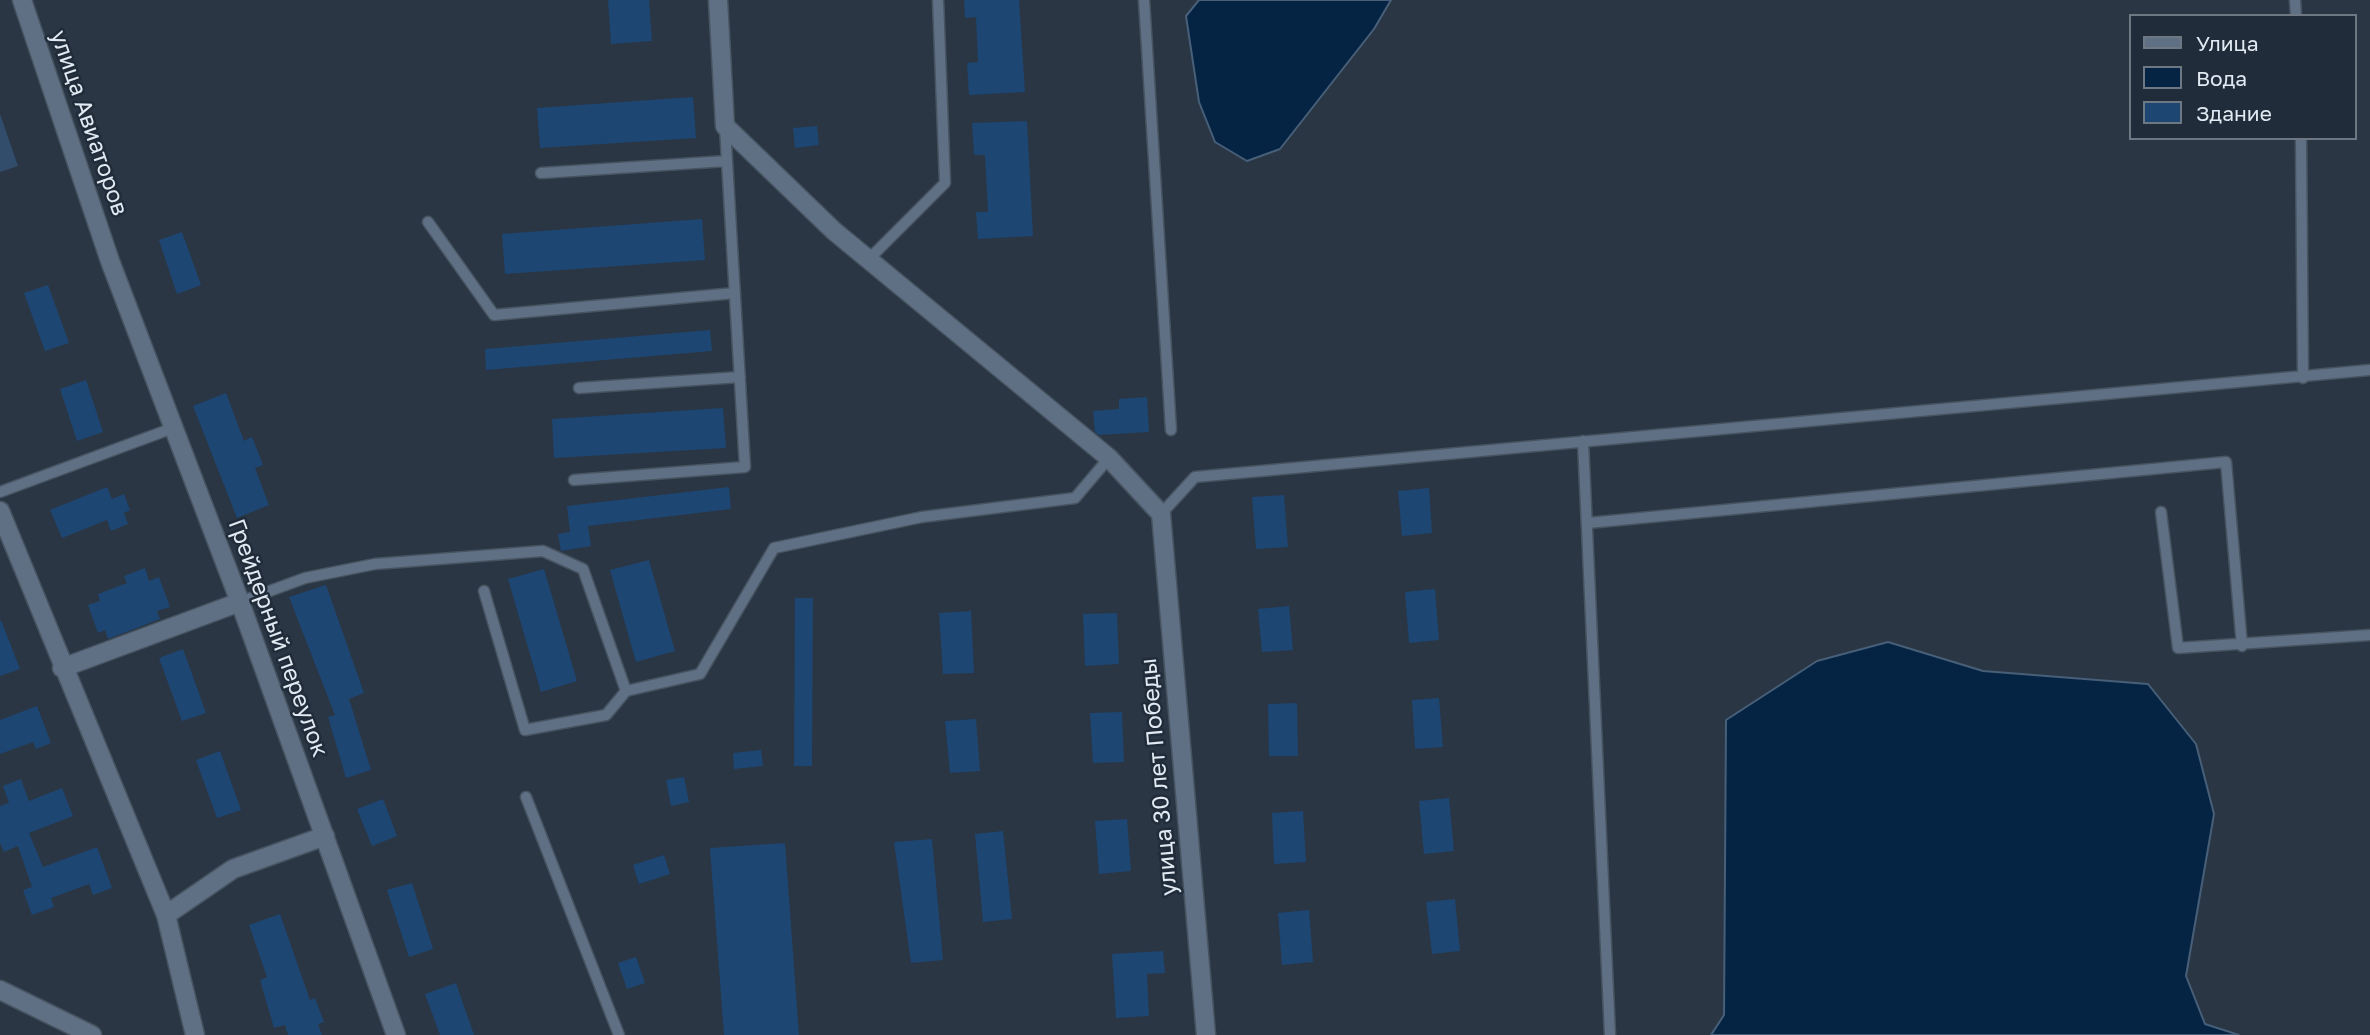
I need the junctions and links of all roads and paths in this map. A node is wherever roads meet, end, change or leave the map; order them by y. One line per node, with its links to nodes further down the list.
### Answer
1 (22, 0): 11 (street, улица Авиаторов)
2 (718, 0): 5 (street)
3 (938, 0): 10 (lane)
4 (1144, 0): 18 (lane)
5 (725, 126): 7 (lane); 10 (street)
6 (2301, 140): 15 (lane)
7 (727, 161): 8 (lane); 12 (lane)
8 (541, 173)
9 (428, 222): 12 (lane)
10 (868, 260): 20 (street)
11 (110, 261): 17 (street, Грейдерный переулок)
12 (735, 293): 14 (lane)
13 (2370, 370): 15 (lane)
14 (740, 377): 16 (lane); 21 (lane)
15 (2303, 378): 19 (lane)
16 (579, 388)
17 (173, 428): 22 (lane); 28 (street, Грейдерный переулок)
18 (1171, 430)
19 (1583, 441): 25 (lane); 26 (lane)
20 (1109, 458): 25 (street); 32 (lane)
21 (574, 480)
22 (0, 492)
23 (0, 511): 31 (street)
24 (2161, 512): 30 (lane)
25 (1161, 514): 41 (street, улица 30 лет Победы)
26 (1588, 523): 30 (lane); 42 (lane)
27 (484, 591): 32 (lane)
28 (240, 602): 31 (street); 32 (lane); 34 (street, Грейдерный переулок)
29 (2370, 635): 30 (lane)
30 (2242, 646)
31 (62, 668): 35 (street)
32 (626, 691)
33 (526, 797): 40 (lane)
34 (325, 836): 35 (street); 39 (street, Грейдерный переулок)
35 (166, 915): 38 (street)
36 (0, 990): 37 (street)
37 (92, 1035)
38 (195, 1035)
39 (396, 1035)
40 (619, 1035)
41 (1206, 1035)
42 (1611, 1035)

